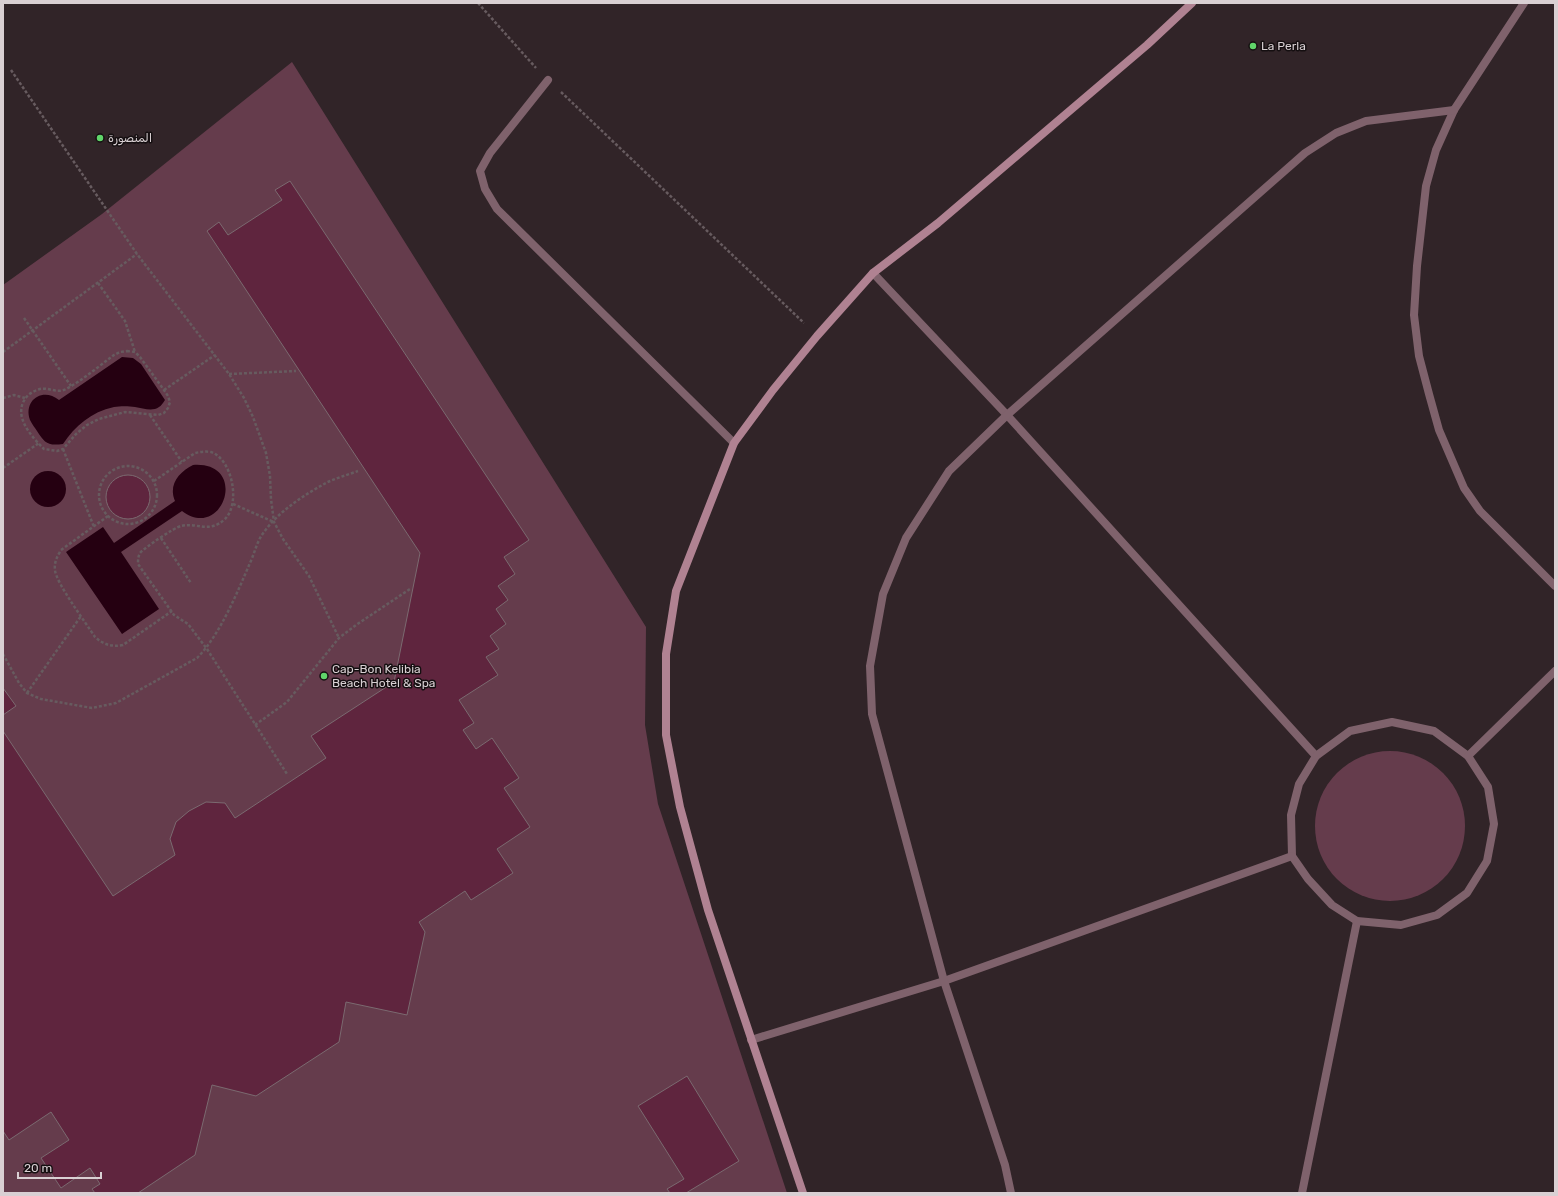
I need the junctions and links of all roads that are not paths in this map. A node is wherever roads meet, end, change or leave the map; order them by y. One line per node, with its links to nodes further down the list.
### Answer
1 (1192, 3): 5 (street)
2 (1524, 3): 4 (street)
3 (548, 80): 7 (street)
4 (1454, 110): 6 (street); 8 (street)
5 (873, 273): 6 (street); 7 (street)
6 (1007, 415): 10 (street); 14 (street)
7 (734, 443): 15 (street)
8 (1555, 586)
9 (1555, 671): 11 (street)
10 (1316, 756): 11 (street); 12 (street)
11 (1468, 756): 13 (street)
12 (1292, 856): 13 (street); 14 (street)
13 (1357, 921): 18 (street)
14 (944, 981): 15 (street); 17 (street)
15 (751, 1040): 16 (street)
16 (803, 1193)
17 (1011, 1193)
18 (1302, 1193)

